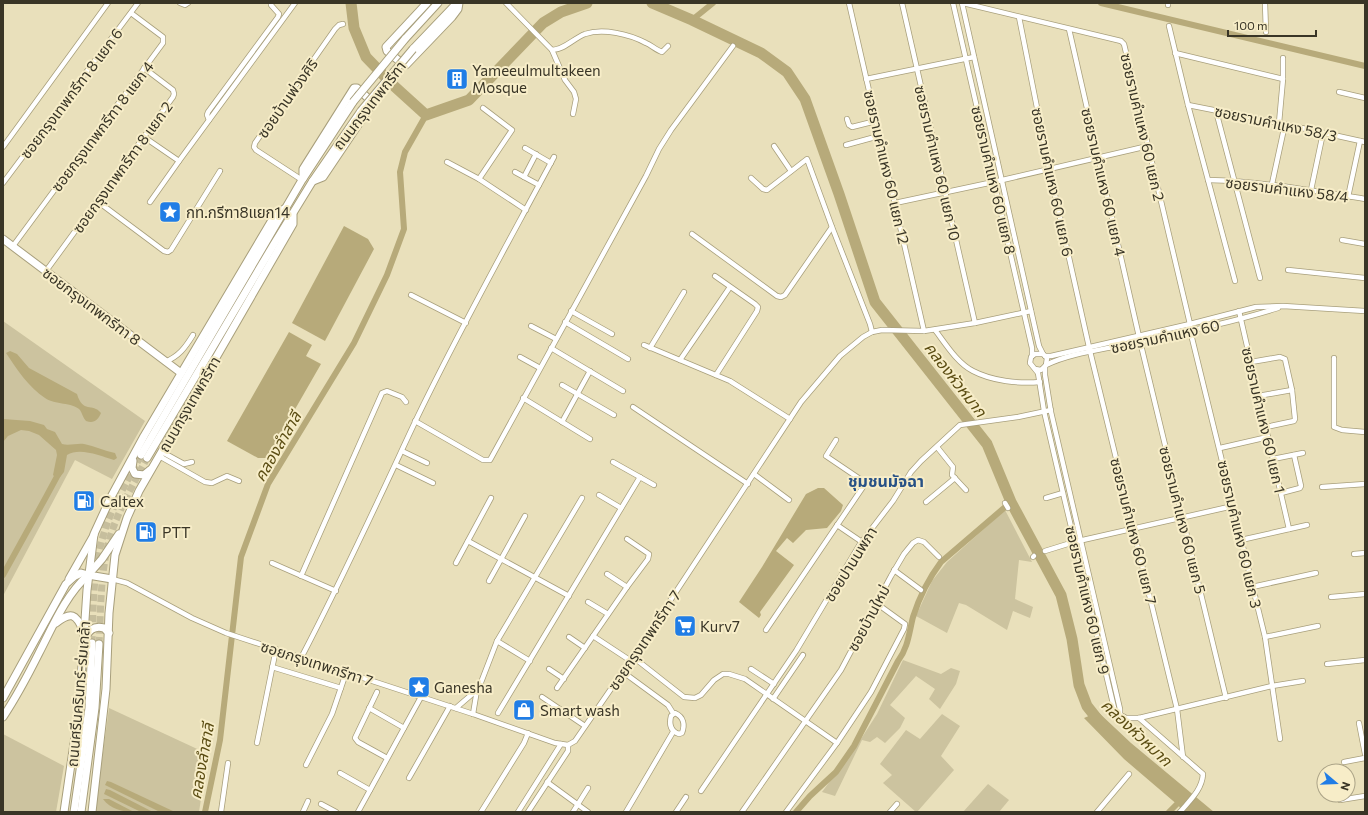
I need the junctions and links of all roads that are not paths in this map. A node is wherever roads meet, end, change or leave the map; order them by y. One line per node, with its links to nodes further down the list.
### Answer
1 (108, 3): 53 (street)
2 (138, 3): 16 (street, ซอยกรุงเทพกรีฑา 8 แยก 6)
3 (180, 3): 4 (street)
4 (188, 3)
5 (271, 3): 41 (street)
6 (295, 3): 41 (street)
7 (427, 3): 9 (main road)
8 (438, 3): 67 (main road, ถนนกรุงเทพกรีฑา, bridge)
9 (458, 3): 72 (main road, ถนนกรุงเทพกรีฑา, bridge)
10 (506, 3): 24 (street)
11 (849, 3): 31 (street, ซอยรามคำแหง 60 แยก 12)
12 (902, 3): 30 (street, ซอยรามคำแหง 60 แยก 10)
13 (953, 3): 28 (street, ซอยรามคำแหง 60 แยก 8)
14 (963, 3): 17 (street, ซอยรามคำแหง 60 แยก 2); 26 (street, ซอยรามคำแหง 60 แยก 8)
15 (1265, 3): 21 (street)
16 (131, 13): 29 (street, ซอยกรุงเทพกรีฑา 8 แยก 4); 74 (street, ซอยกรุงเทพกรีฑา 8 แยก 6)
17 (1019, 16): 20 (street, ซอยรามคำแหง 60 แยก 2); 61 (street, ซอยรามคำแหง 60 แยก 6)
18 (343, 24): 67 (street, ซอยบ้านพ่วงศิริ)
19 (1169, 26): 25 (street)
20 (1069, 29): 52 (street, ซอยรามคำแหง 60 แยก 2); 57 (street, ซอยรามคำแหง 60 แยก 4)
21 (1266, 32)
22 (668, 46): 24 (street)
23 (733, 46): 105 (street)
24 (552, 50): 38 (street)
25 (1175, 53): 32 (street); 35 (street)
26 (974, 57): 28 (street); 39 (street, ซอยรามคำแหง 60 แยก 8)
27 (1283, 58): 32 (street)
28 (966, 59): 30 (street); 42 (street, ซอยรามคำแหง 60 แยก 8)
29 (144, 68): 48 (street, ซอยกรุงเทพกรีฑา 8 แยก 2); 92 (street, ซอยกรุงเทพกรีฑา 8 แยก 4)
30 (916, 69): 31 (street); 78 (street, ซอยรามคำแหง 60 แยก 10)
31 (866, 79): 43 (street, ซอยรามคำแหง 60 แยก 12)
32 (1283, 79): 44 (street)
33 (1339, 92): 34 (street)
34 (1365, 98)
35 (1188, 105): 37 (street, ซอยรามคำแหง 58/3); 70 (street)
36 (483, 108): 68 (street)
37 (1216, 111): 44 (street, ซอยรามคำแหง 58/3); 71 (street)
38 (573, 114)
39 (988, 118): 42 (street); 69 (street, ซอยรามคำแหง 60 แยก 8)
40 (847, 119): 43 (street)
41 (209, 120): 58 (street)
42 (980, 120): 73 (street, ซอยรามคำแหง 60 แยก 8)
43 (876, 121): 47 (street, ซอยรามคำแหง 60 แยก 12)
44 (1278, 123): 45 (street, ซอยรามคำแหง 58/3)
45 (1285, 124): 46 (street, ซอยรามคำแหง 58/3); 75 (street)
46 (1323, 133): 49 (street, ซอยรามคำแหง 58/3); 77 (street)
47 (879, 136): 50 (street); 83 (street, ซอยรามคำแหง 60 แยก 12)
48 (144, 137): 58 (street); 81 (street, ซอยกรุงเทพกรีฑา 8 แยก 2)
49 (1362, 141): 79 (street)
50 (846, 145)
51 (774, 146): 63 (street)
52 (1148, 146): 57 (street); 114 (street, ซอยรามคำแหง 60 แยก 2)
53 (3, 147)
54 (525, 148): 55 (street)
55 (536, 154): 60 (street); 65 (street)
56 (554, 157): 60 (street)
57 (1098, 157): 61 (street); 122 (street, ซอยรามคำแหง 60 แยก 4)
58 (179, 162): 82 (street)
59 (447, 162): 68 (street)
60 (551, 163): 76 (street)
61 (1049, 168): 69 (street); 128 (street, ซอยรามคำแหง 60 แยก 6)
62 (220, 171): 81 (street)
63 (791, 171): 66 (street); 87 (street)
64 (515, 172): 65 (street)
65 (524, 177): 76 (street)
66 (751, 178)
67 (303, 179): 72 (main road); 84 (main road, ถนนกรุงเทพกรีฑา)
68 (479, 179): 85 (street)
69 (1002, 180): 73 (street); 93 (street, ซอยรามคำแหง 60 แยก 8)
70 (1208, 180): 71 (street, ซอยรามคำแหง 58/4); 100 (street)
71 (1234, 181): 75 (street, ซอยรามคำแหง 58/4); 98 (street)
72 (312, 182): 86 (main road, ถนนกรุงเทพกรีฑา)
73 (994, 182): 78 (street); 94 (street, ซอยรามคำแหง 60 แยก 8)
74 (3, 183)
75 (1272, 184): 77 (street, ซอยรามคำแหง 58/4)
76 (539, 186): 85 (street)
77 (1311, 190): 79 (street, ซอยรามคำแหง 58/4)
78 (944, 192): 83 (street); 113 (street, ซอยรามคำแหง 60 แยก 10)
79 (1348, 197): 80 (street, ซอยรามคำแหง 58/4)
80 (1365, 199)
81 (97, 201): 96 (street, ซอยกรุงเทพกรีฑา 8 แยก 2)
82 (150, 202)
83 (895, 203): 118 (street, ซอยรามคำแหง 60 แยก 12)
84 (284, 209): 141 (main road, ถนนกรุงเทพกรีฑา); 168 (main road, ถนนกรุงเทพกรีฑา)
85 (526, 210): 112 (street)
86 (293, 215): 167 (main road, ถนนกรุงเทพกรีฑา); 168 (main road, ถนนกรุงเทพกรีฑา)
87 (832, 227): 88 (street); 119 (street)
88 (692, 234)
89 (3, 239): 92 (main road, ซอยกรุงเทพกรีฑา 8)
90 (1342, 240): 91 (street)
91 (1365, 244)
92 (13, 246): 96 (main road, ซอยกรุงเทพกรีฑา 8)
93 (1017, 248): 94 (street); 106 (street, ซอยรามคำแหง 60 แยก 8)
94 (1010, 250): 109 (street, ซอยรามคำแหง 60 แยก 8)
95 (1288, 270): 99 (street)
96 (46, 272): 135 (main road, ซอยกรุงเทพกรีฑา 8)
97 (715, 276): 101 (street)
98 (1260, 278)
99 (1365, 278)
100 (1235, 281)
101 (730, 287): 134 (street); 142 (street)
102 (684, 292): 127 (street)
103 (411, 295): 112 (street)
104 (1283, 306): 107 (street, ซอยรามคำแหง 60); 108 (street, ซอยรามคำแหง 60); 110 (street, ซอยรามคำแหง 60)
105 (571, 311): 111 (street); 120 (street)
106 (1031, 311): 109 (street, ซอยกรุงเทพกรีฑา 7); 129 (street, ซอยรามคำแหง 60 แยก 8)
107 (1239, 311): 110 (street, ซอยรามคำแหง 60 แยก 1); 114 (street, ซอยรามคำแหง 60)
108 (1365, 311)
109 (1024, 313): 113 (street, ซอยกรุงเทพกรีฑา 7); 131 (street, ซอยรามคำแหง 60 แยก 8)
110 (1241, 320): 117 (street, ซอยรามคำแหง 60); 136 (street, ซอยรามคำแหง 60 แยก 1)
111 (565, 322): 123 (street); 133 (street)
112 (466, 323): 156 (street)
113 (974, 323): 116 (street, ซอยกรุงเทพกรีฑา 7)
114 (1190, 324): 117 (street, ซอยรามคำแหง 60 แยก 2); 122 (street, ซอยรามคำแหง 60)
115 (531, 326): 123 (street)
116 (935, 330): 118 (street, ซอยกรุงเทพกรีฑา 7); 143 (street)
117 (1190, 330): 124 (street, ซอยรามคำแหง 60); 164 (street, ซอยรามคำแหง 60 แยก 3)
118 (924, 331): 119 (street, ซอยกรุงเทพกรีฑา 7)
119 (872, 332): 155 (street, ซอยกรุงเทพกรีฑา 7)
120 (612, 334)
121 (193, 335): 135 (street)
122 (1140, 335): 124 (street, ซอยรามคำแหง 60 แยก 4); 128 (street, ซอยรามคำแหง 60)
123 (556, 339): 126 (street)
124 (1140, 341): 128 (street, ซอยรามคำแหง 60); 199 (street, ซอยรามคำแหง 60 แยก 5)
125 (644, 345): 127 (street)
126 (551, 348): 138 (street); 140 (street)
127 (650, 348): 134 (street)
128 (1090, 349): 129 (street, ซอยรามคำแหง 60); 137 (street, ซอยรามคำแหง 60); 203 (street, ซอยรามคำแหง 60 แยก 7)
129 (1044, 355): 131 (street, ซอยรามคำแหง 60); 137 (street)
130 (520, 357): 138 (street)
131 (1031, 357): 139 (street)
132 (1334, 358): 159 (street)
133 (628, 359)
134 (680, 360): 142 (street)
135 (165, 362): 141 (main road, ซอยกรุงเทพกรีฑา 8)
136 (1251, 362): 145 (street); 148 (street, ซอยรามคำแหง 60 แยก 1)
137 (1046, 366): 139 (street, ซอยรามคำแหง 60); 152 (street, ซอยรามคำแหง 60 แยก 9)
138 (540, 368): 149 (street)
139 (1035, 369): 143 (street, ซอยรามคำแหง 60 แยก 9)
140 (590, 371): 146 (street); 147 (street)
141 (181, 373): 168 (main road, ถนนกรุงเทพกรีฑา)
142 (716, 375): 155 (street)
143 (1040, 382): 153 (street, ซอยรามคำแหง 60 แยก 9)
144 (562, 385): 147 (street)
145 (1292, 390): 148 (street); 158 (street)
146 (623, 391)
147 (578, 394): 154 (street); 157 (street)
148 (1258, 396): 158 (street, ซอยรามคำแหง 60 แยก 1)
149 (523, 398): 156 (street); 157 (street)
150 (406, 402): 223 (street)
151 (633, 407): 181 (street)
152 (1051, 410): 153 (street, ซอยปานนพภา); 207 (street, ซอยรามคำแหง 60 แยก 9)
153 (1044, 411): 163 (street, ซอยปานนพภา); 187 (street, ซอยรามคำแหง 60 แยก 9)
154 (614, 415)
155 (790, 419): 176 (street, ซอยกรุงเทพกรีฑา 7)
156 (416, 421): 165 (street)
157 (562, 422): 161 (street)
158 (1266, 427): 160 (street, ซอยรามคำแหง 60 แยก 1)
159 (1365, 432)
160 (1268, 437): 164 (street); 170 (street, ซอยรามคำแหง 60 แยก 1)
161 (590, 440)
162 (836, 440): 200 (street)
163 (937, 447): 178 (street); 210 (street, ซอยปานนพภา)
164 (1220, 448): 195 (street, ซอยรามคำแหง 60 แยก 3)
165 (402, 451): 174 (street); 175 (street)
166 (1303, 453): 169 (street)
167 (160, 454): 171 (street); 173 (main road, ถนนกรุงเทพกรีฑา); 179 (street)
168 (141, 455): 173 (main road); 205 (main road, ถนนกรุงเทพกรีฑา)
169 (1294, 455): 170 (street); 186 (street)
170 (1273, 459): 186 (street, ซอยรามคำแหง 60 แยก 1)
171 (192, 462)
172 (612, 462): 177 (street)
173 (155, 463): 202 (main road, ถนนกรุงเทพกรีฑา)
174 (427, 463)
175 (396, 465): 180 (street); 231 (street)
176 (754, 474): 181 (street, ซอยกรุงเทพกรีฑา 7); 192 (street)
177 (640, 477): 183 (street); 196 (street)
178 (955, 478): 185 (street); 193 (street)
179 (239, 481)
180 (433, 483)
181 (748, 484): 252 (street, ซอยกรุงเทพกรีฑา 7)
182 (1365, 484): 184 (street)
183 (654, 485)
184 (1322, 487)
185 (966, 490)
186 (1281, 493): 204 (street, ซอยรามคำแหง 60 แยก 1)
187 (1063, 494): 191 (street); 211 (street, ซอยรามคำแหง 60 แยก 9)
188 (599, 495): 196 (street)
189 (491, 498): 209 (street)
190 (582, 498): 224 (street)
191 (1046, 498)
192 (789, 500)
193 (926, 502)
194 (1005, 503): 197 (street)
195 (1233, 506): 199 (street); 208 (street, ซอยรามคำแหง 60 แยก 3)
196 (621, 508): 233 (street)
197 (1008, 508)
198 (525, 516): 216 (street)
199 (1182, 518): 203 (street); 273 (street, ซอยรามคำแหง 60 แยก 5)
200 (838, 525): 210 (street); 241 (street)
201 (1306, 525): 204 (street)
202 (124, 528): 222 (main road); 225 (main road, ถนนกรุงเทพกรีฑา)
203 (1134, 528): 207 (street); 278 (street, ซอยรามคำแหง 60 แยก 7)
204 (1289, 529): 208 (street)
205 (94, 534): 222 (main road, ถนนกรุงเทพกรีฑา); 227 (main road)
206 (628, 539): 228 (street)
207 (1081, 540): 211 (street); 282 (street, ซอยรามคำแหง 60 แยก 9)
208 (1241, 540): 229 (street, ซอยรามคำแหง 60 แยก 3)
209 (468, 541): 216 (street); 218 (street)
210 (862, 542): 263 (street, ซอยปานนพภา)
211 (1074, 542): 212 (street); 282 (street, ซอยรามคำแหง 60 แยก 9)
212 (1045, 551)
213 (1354, 554): 214 (street)
214 (1365, 554)
215 (939, 557): 219 (street, ซอยบ้านใหม่)
216 (501, 559): 224 (street); 226 (street)
217 (272, 563): 223 (street)
218 (456, 563)
219 (894, 570): 230 (street); 236 (street, ซอยบ้านใหม่)
220 (1316, 573): 229 (street)
221 (607, 574): 228 (street)
222 (88, 575): 225 (main road); 227 (main road); 238 (main road); 240 (main road, ถนนศรีนครินทร์-ร่มเกล้า)
223 (301, 576): 231 (street)
224 (534, 577): 233 (street); 247 (street)
225 (112, 579): 242 (main road, ถนนศรีนครินทร์-ร่มเกล้า); 249 (street, ซอยกรุงเทพกรีฑา 7)
226 (489, 581)
227 (66, 584): 272 (main road)
228 (627, 587): 237 (street)
229 (1252, 587): 245 (street, ซอยรามคำแหง 60 แยก 3)
230 (921, 590)
231 (336, 591): 251 (street)
232 (1365, 594): 234 (street)
233 (569, 596): 254 (street)
234 (1331, 597)
235 (588, 602): 237 (street)
236 (876, 603): 285 (street, ซอยบ้านใหม่); 293 (street)
237 (608, 614): 244 (street)
238 (53, 626): 240 (main road); 283 (main road)
239 (1318, 626): 245 (street)
240 (83, 630): 246 (main road, ถนนศรีนครินทร์-ร่มเกล้า)
241 (766, 630)
242 (109, 632): 246 (main road); 318 (main road, ถนนศรีนครินทร์-ร่มเกล้า)
243 (569, 636): 248 (street)
244 (593, 636): 248 (street); 252 (street)
245 (1264, 637): 264 (street, ซอยรามคำแหง 60 แยก 3)
246 (83, 640): 315 (main road, ถนนศรีนครินทร์-ร่มเกล้า)
247 (497, 641): 254 (street); 267 (street)
248 (585, 648): 261 (street)
249 (276, 649): 251 (street, ซอยกรุงเทพกรีฑา 7); 256 (street)
250 (803, 655): 274 (street)
251 (301, 658): 260 (street, ซอยกรุงเทพกรีฑา 7)
252 (632, 659): 259 (street, ซอยกรุงเทพกรีฑา 7); 269 (street)
253 (1365, 660): 255 (street)
254 (530, 662): 279 (street)
255 (1327, 664)
256 (272, 667): 265 (street); 292 (street)
257 (549, 669): 261 (street)
258 (752, 669): 263 (street)
259 (623, 672): 280 (street); 287 (street, ซอยกรุงเทพกรีฑา 7)
260 (346, 673): 265 (street); 270 (street, ซอยกรุงเทพกรีฑา 7)
261 (564, 679): 266 (street)
262 (1304, 681): 264 (street)
263 (774, 684): 269 (street, ซอยปานนพภา)
264 (1272, 686): 273 (street); 291 (street, ซอยรามคำแหง 60 แยก 3)
265 (341, 688): 302 (street)
266 (557, 688)
267 (477, 690): 277 (street); 281 (street)
268 (377, 692): 276 (street)
269 (767, 694): 274 (street); 309 (street, ซอยปานนพภา)
270 (421, 697): 275 (street, ซอยกรุงเทพกรีฑา 7); 288 (street)
271 (542, 697): 287 (street)
272 (3, 698)
273 (1226, 698): 278 (street)
274 (774, 699): 285 (street)
275 (450, 706): 277 (street, ซอยกรุงเทพกรีฑา 7); 305 (street)
276 (369, 708): 288 (street); 298 (street)
277 (456, 708): 281 (street, ซอยกรุงเทพกรีฑา 7)
278 (1177, 710): 284 (street); 297 (street, ซอยรามคำแหง 60 แยก 7)
279 (498, 713)
280 (673, 713): 289 (street); 289 (street)
281 (474, 714): 290 (street, ซอยกรุงเทพกรีฑา 7)
282 (1120, 715): 284 (street)
283 (3, 717)
284 (1139, 718): 297 (street)
285 (806, 721): 293 (street); 330 (street, ซอยบ้านใหม่)
286 (1359, 723): 296 (street)
287 (585, 726): 295 (street, ซอยกรุงเทพกรีฑา 7)
288 (404, 728): 298 (street)
289 (673, 732): 328 (street)
290 (528, 733): 294 (street, ซอยกรุงเทพกรีฑา 7); 323 (street)
291 (1280, 740)
292 (257, 743)
293 (837, 743): 331 (street)
294 (560, 744): 295 (street, ซอยกรุงเทพกรีฑา 7); 324 (street)
295 (568, 745): 306 (street)
296 (1365, 754)
297 (1183, 757): 334 (street)
298 (387, 758): 308 (street)
299 (1365, 758): 301 (street)
300 (228, 762): 319 (street)
301 (1344, 762)
302 (306, 765)
303 (340, 773): 308 (street)
304 (1129, 774): 333 (street)
305 (409, 778)
306 (547, 782): 314 (street); 325 (street)
307 (588, 788): 314 (street)
308 (370, 790): 322 (street)
309 (700, 791)
310 (686, 797): 329 (street)
311 (308, 801): 320 (street)
312 (321, 804): 321 (street)
313 (897, 804): 332 (street)
314 (578, 805): 326 (street); 327 (street)
315 (64, 812)
316 (74, 812): 317 (main road, ถนนศรีนครินทร์-ร่มเกล้า)
317 (81, 812)
318 (92, 812)
319 (221, 812)
320 (303, 812)
321 (336, 812)
322 (358, 812)
323 (482, 812)
324 (518, 812)
325 (528, 812)
326 (573, 812)
327 (588, 812)
328 (626, 812)
329 (676, 812)
330 (742, 812)
331 (786, 812)
332 (890, 812)
333 (1097, 812)
334 (1180, 812)

